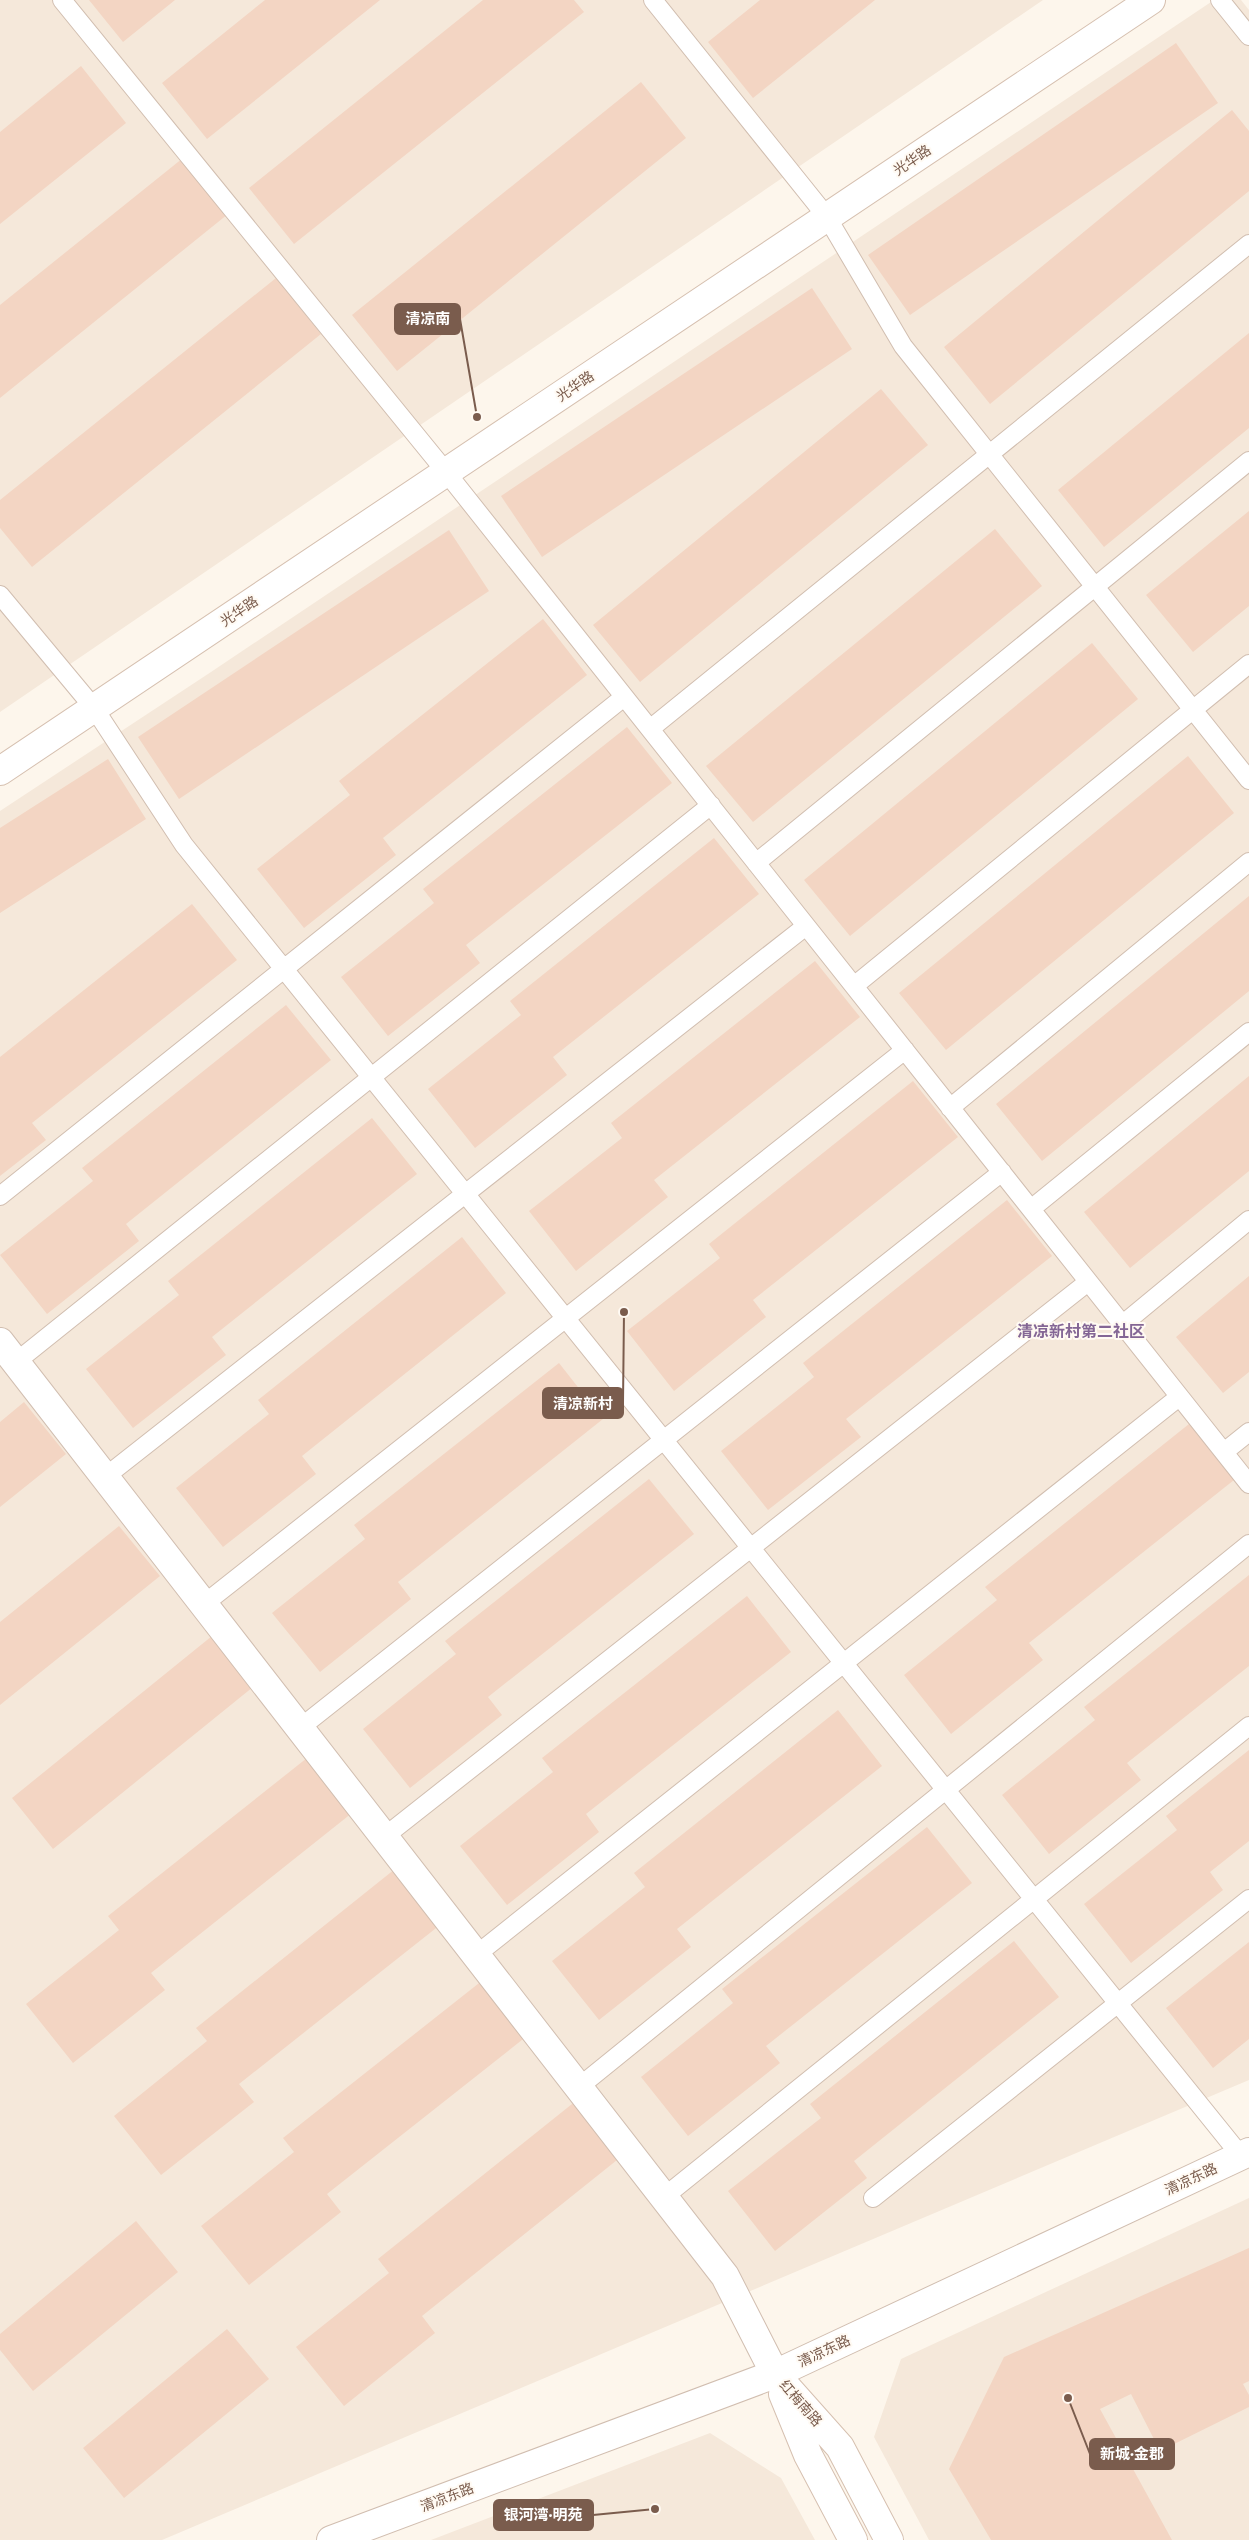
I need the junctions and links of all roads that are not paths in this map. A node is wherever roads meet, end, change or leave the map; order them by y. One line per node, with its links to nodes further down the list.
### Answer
1 (62, 0): 10 (lane)
2 (653, 0): 6 (lane)
3 (1150, 0): 6 (street, 光华路)
4 (1220, 0): 5 (lane)
5 (1249, 36)
6 (827, 217): 8 (lane); 10 (street, 光华路)
7 (1249, 244): 8 (lane)
8 (990, 454): 11 (lane); 17 (lane)
9 (1249, 460): 11 (lane)
10 (446, 472): 14 (lane); 15 (street, 光华路)
11 (1095, 586): 16 (lane); 22 (lane)
12 (0, 595): 15 (lane)
13 (1249, 664): 16 (lane)
14 (624, 697): 17 (lane); 24 (lane)
15 (94, 708): 18 (street, 光华路); 24 (lane)
16 (1193, 710): 19 (lane); 25 (lane)
17 (650, 729): 20 (lane)
18 (0, 771)
19 (1249, 780)
20 (710, 805): 22 (lane); 28 (lane)
21 (1249, 862): 29 (lane)
22 (756, 863): 23 (lane)
23 (806, 926): 25 (lane); 31 (lane)
24 (284, 969): 28 (lane); 32 (lane)
25 (854, 986): 27 (lane)
26 (1249, 1032): 33 (lane)
27 (904, 1050): 29 (lane); 36 (lane)
28 (372, 1077): 31 (lane); 38 (lane)
29 (950, 1108): 30 (lane)
30 (1002, 1172): 33 (lane); 41 (lane)
31 (465, 1193): 36 (lane); 43 (lane)
32 (0, 1196)
33 (1031, 1209): 35 (lane)
34 (1249, 1220): 37 (lane)
35 (1088, 1282): 37 (lane); 46 (lane)
36 (566, 1318): 41 (lane); 47 (lane)
37 (1122, 1324): 39 (lane)
38 (8, 1352): 43 (street)
39 (1179, 1397): 42 (lane); 48 (lane)
40 (1249, 1432): 42 (lane)
41 (664, 1440): 46 (lane); 50 (lane)
42 (1224, 1452): 44 (lane)
43 (105, 1477): 47 (street)
44 (1249, 1484)
45 (1249, 1544): 51 (lane)
46 (751, 1548): 48 (lane); 52 (lane)
47 (204, 1604): 50 (street)
48 (844, 1663): 51 (lane); 55 (lane)
49 (1249, 1726): 54 (lane)
50 (300, 1728): 52 (street)
51 (946, 1790): 54 (lane); 57 (lane)
52 (384, 1837): 55 (street)
53 (1249, 1899): 56 (lane)
54 (1034, 1900): 56 (lane); 59 (lane)
55 (476, 1955): 57 (street)
56 (1118, 2003): 58 (lane); 60 (lane)
57 (579, 2087): 59 (street)
58 (1245, 2154): 61 (street, 清凉东路)
59 (664, 2197): 61 (street)
60 (873, 2198)
61 (775, 2374): 62 (street, 清凉东路); 63 (street, 红梅南路); 64 (street, 红梅南路)
62 (334, 2539)
63 (853, 2540)
64 (889, 2540)

